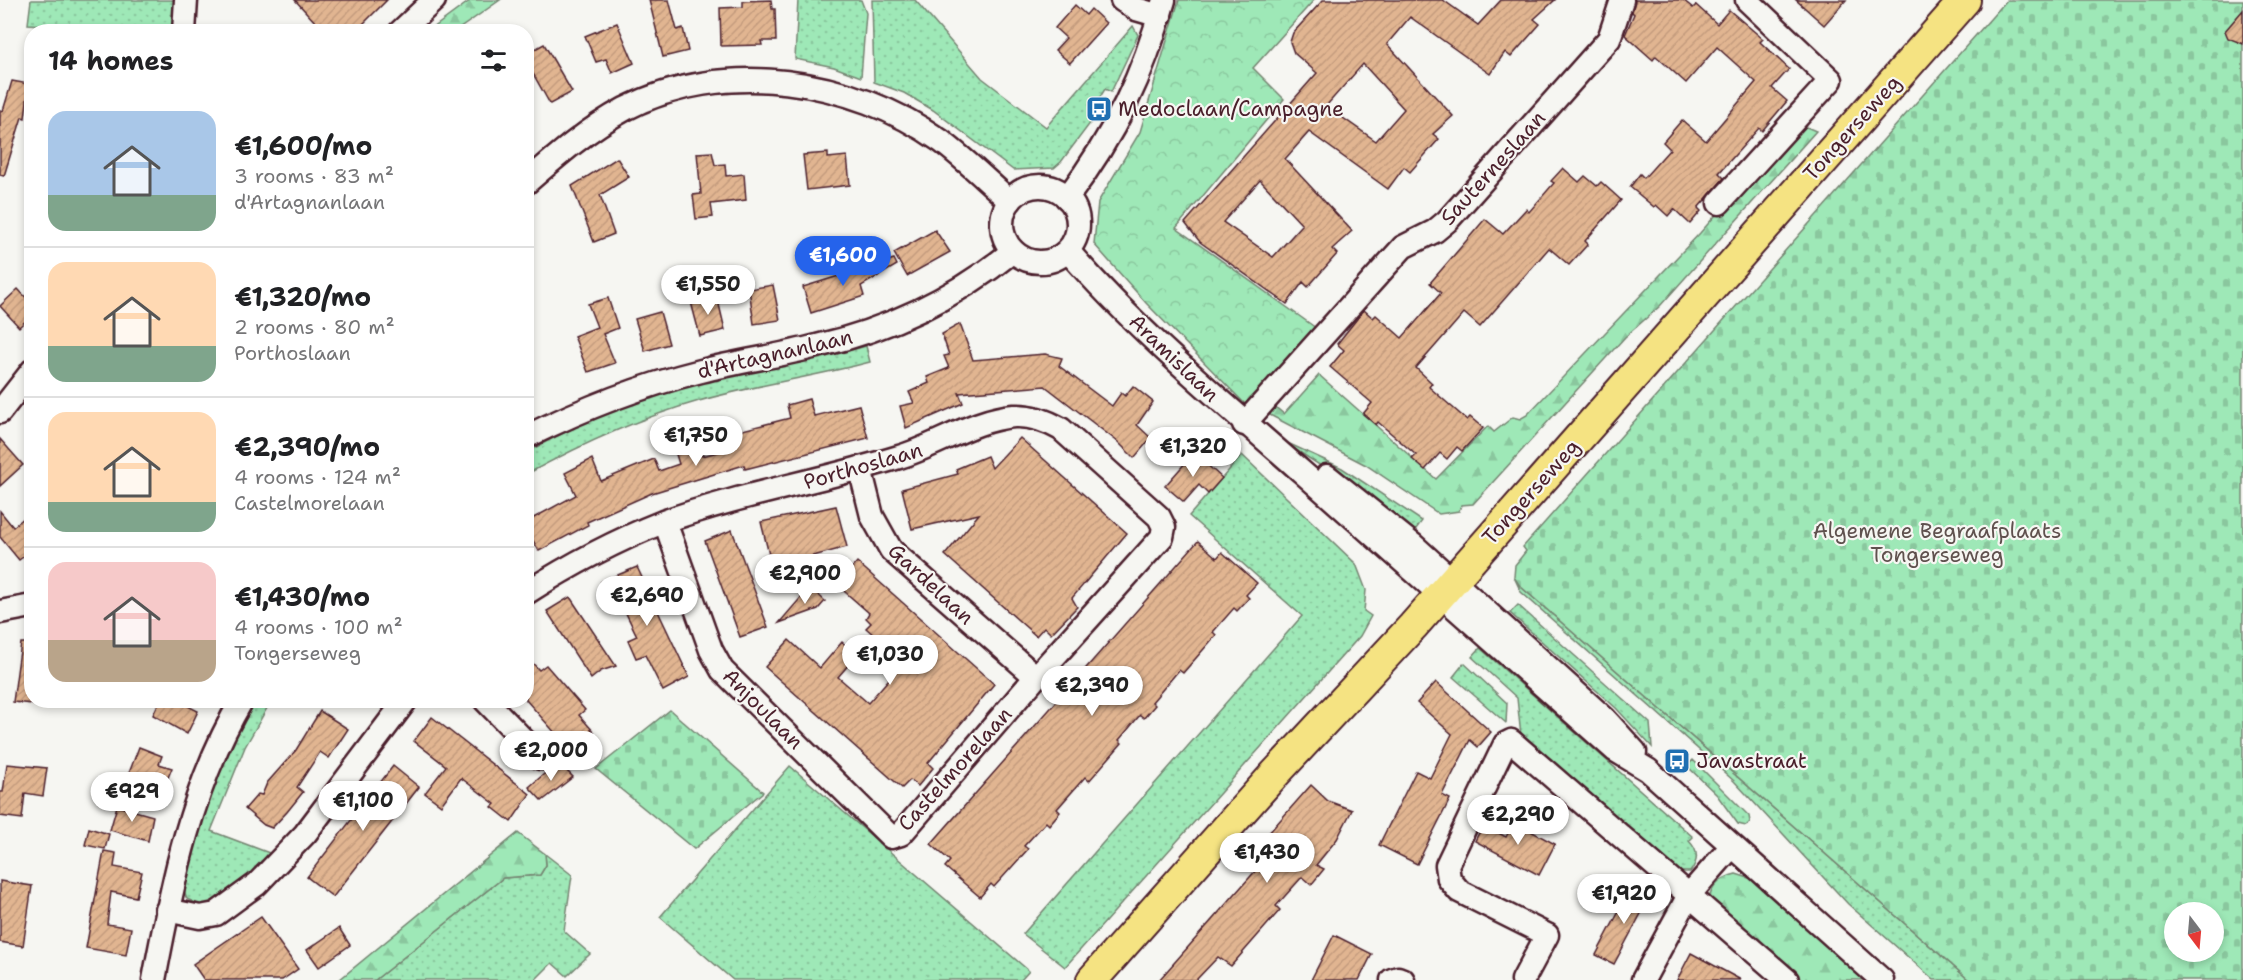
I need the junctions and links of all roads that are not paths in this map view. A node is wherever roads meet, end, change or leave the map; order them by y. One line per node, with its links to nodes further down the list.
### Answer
1 (186, 0): 8 (street)
2 (434, 0): 9 (street)
3 (1122, 0): 7 (street)
4 (1622, 0): 18 (street, Sauterneslaan)
5 (1749, 0): 13 (street)
6 (1965, 0): 23 (main road, Tongerseweg)
7 (1162, 8): 11 (street)
8 (184, 24)
9 (408, 24)
10 (534, 176): 12 (street)
11 (1068, 198): 12 (street); 15 (street)
12 (1010, 201): 14 (street)
13 (1719, 203)
14 (1013, 251): 15 (street); 19 (street, d'Artagnanlaan)
15 (1068, 251): 18 (street, Aramislaan)
16 (24, 380): 17 (street)
17 (0, 412)
18 (1244, 424): 23 (street, Aramislaan)
19 (534, 433)
20 (860, 468): 21 (street, Porthoslaan); 22 (street, Porthoslaan); 27 (street, Gardelaan)
21 (665, 522): 24 (street, Porthoslaan); 32 (street, Anjoulaan)
22 (1162, 537): 27 (street, Castelmorelaan)
23 (1446, 587): 33 (street); 37 (main road, Tongerseweg)
24 (534, 588)
25 (24, 608): 26 (street)
26 (0, 612)
27 (1036, 677): 32 (street, Castelmorelaan)
28 (238, 708): 35 (street)
29 (400, 708): 35 (street)
30 (493, 708): 31 (street)
31 (541, 758)
32 (891, 837)
33 (1732, 846): 34 (street); 41 (street)
34 (1689, 895): 38 (street); 39 (street); 40 (street)
35 (167, 910): 36 (street)
36 (154, 980)
37 (1092, 980)
38 (1523, 980)
39 (1643, 980)
40 (1787, 980)
41 (1882, 980)

